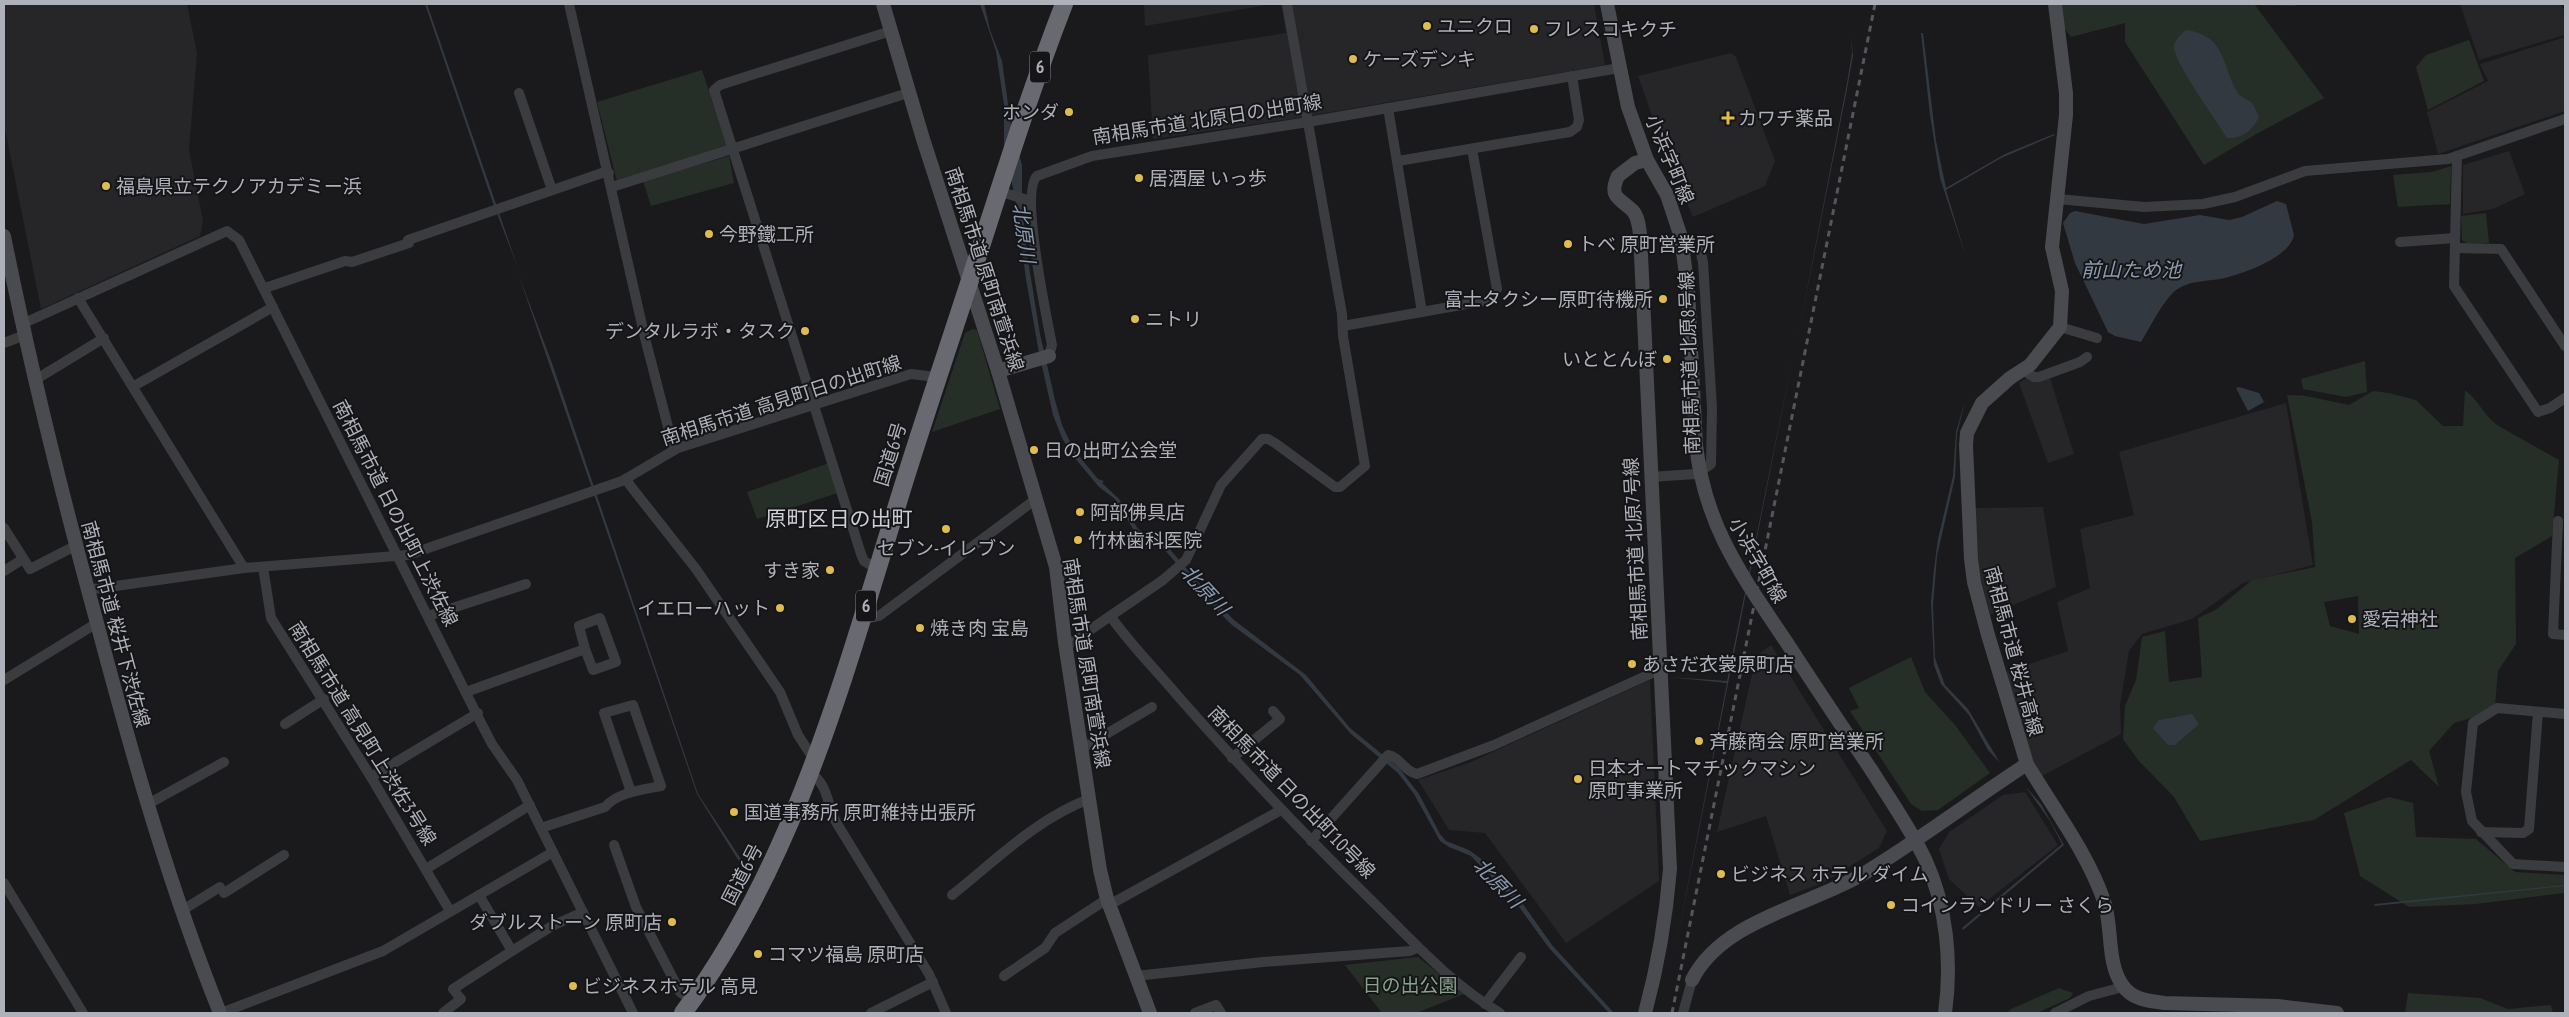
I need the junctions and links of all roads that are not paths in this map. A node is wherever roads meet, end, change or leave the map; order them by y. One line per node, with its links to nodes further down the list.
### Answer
1 (569, 4): 20 (street)
2 (883, 4): 7 (street, 南相馬市道 原町南萱浜線)
3 (1064, 4): 22 (highway, 国道6号 / 6)
4 (1287, 4): 14 (street)
5 (1607, 4): 8 (street, 小浜字町線)
6 (2055, 4): 24 (street)
7 (891, 31): 10 (street, 南相馬市道 原町南萱浜線); 15 (street)
8 (1619, 68): 9 (street, 南相馬市道 北原日の出町線); 18 (street, 小浜字町線)
9 (1572, 76): 12 (street, 南相馬市道 北原日の出町線); 16 (street)
10 (911, 92): 15 (street); 31 (street, 南相馬市道 原町南萱浜線)
11 (519, 93): 23 (street)
12 (1388, 108): 14 (street, 南相馬市道 北原日の出町線); 19 (street)
13 (2565, 119): 17 (street)
14 (1308, 122): 25 (street, 南相馬市道 北原日の出町線); 36 (street)
15 (733, 149): 21 (street); 51 (street)
16 (1472, 149): 19 (street); 35 (street)
17 (2457, 156): 24 (street); 28 (street)
18 (1647, 160): 29 (street, 小浜字町線); 54 (street, 南相馬市道 北原7号線)
19 (1398, 161): 35 (street)
20 (609, 173): 21 (street); 23 (street)
21 (612, 187): 52 (street)
22 (1005, 189): 25 (street); 31 (highway, 国道6号 / 6)
23 (552, 190): 32 (street)
24 (2058, 199): 37 (street)
25 (1028, 201): 43 (street, 南相馬市道 北原日の出町線)
26 (4, 236): 30 (street, 南相馬市道 桜井下渋佐線)
27 (2400, 242): 28 (street)
28 (2455, 243): 42 (street); 50 (street)
29 (1682, 246): 54 (street, 南相馬市道 北原8号線); 97 (street, 小浜字町線, bridge)
30 (6, 256): 38 (street, 南相馬市道 桜井下渋佐線)
31 (969, 281): 46 (street, 南相馬市道 原町南萱浜線); 47 (highway, 国道6号 / 6)
32 (265, 288): 33 (street, 南相馬市道 日の出町上渋佐線); 34 (street, 南相馬市道 日の出町上渋佐線)
33 (78, 298): 38 (street, 南相馬市道 日の出町上渋佐線); 39 (street)
34 (273, 307): 49 (street); 59 (street, 南相馬市道 日の出町上渋佐線)
35 (1422, 312): 36 (street)
36 (1343, 326): 68 (street)
37 (2060, 327): 40 (street); 45 (street, 南相馬市道 桜井高線)
38 (23, 329): 41 (street, 南相馬市道 日の出町上渋佐線); 48 (street, 南相馬市道 桜井下渋佐線)
39 (104, 338): 48 (street); 49 (street)
40 (2098, 338)
41 (4, 343)
42 (2565, 346)
43 (1049, 356): 46 (street, 南相馬市道 北原日の出町線)
44 (2087, 357): 45 (street)
45 (2023, 370): 87 (street, 南相馬市道 桜井高線)
46 (998, 371): 55 (street, 南相馬市道 原町南萱浜線)
47 (936, 377): 51 (street, 南相馬市道 高見町日の出町線); 63 (highway, 国道6号 / 6)
48 (35, 380): 58 (street, 南相馬市道 桜井下渋佐線)
49 (134, 386): 62 (street)
50 (2565, 398)
51 (814, 404): 52 (street, 南相馬市道 高見町日の出町線); 63 (street)
52 (674, 450): 53 (street, 南相馬市道 高見町日の出町線)
53 (627, 478): 59 (street, 南相馬市道 高見町日の出町線); 88 (street)
54 (1650, 478): 74 (street, 南相馬市道 北原7号線)
55 (1036, 499): 69 (street); 72 (street, 南相馬市道 原町南萱浜線)
56 (2558, 521): 71 (street)
57 (4, 528): 60 (street)
58 (75, 546): 60 (street); 66 (street, 南相馬市道 桜井下渋佐線)
59 (398, 557): 61 (street, 南相馬市道 高見町日の出町線); 67 (street, 南相馬市道 日の出町上渋佐線)
60 (23, 559): 64 (street)
61 (263, 567): 62 (street, 南相馬市道 高見町日の出町線); 77 (street, 南相馬市道 高見町上渋佐3号線)
62 (244, 568): 66 (street, 南相馬市道 高見町日の出町線)
63 (877, 569): 69 (highway, 国道6号 / 6)
64 (4, 571)
65 (526, 584): 67 (street)
66 (88, 590): 70 (street, 南相馬市道 桜井下渋佐線)
67 (428, 616): 76 (street, 南相馬市道 日の出町上渋佐線)
68 (1111, 617): 72 (street); 85 (street, 南相馬市道 日の出町10号線)
69 (862, 619): 88 (highway, 国道6号 / 6)
70 (97, 623): 75 (street); 92 (street, 南相馬市道 桜井下渋佐線)
71 (2565, 635)
72 (1066, 647): 84 (street, 南相馬市道 原町南萱浜線)
73 (585, 649): 73 (street); 76 (street)
74 (1659, 670): 98 (street); 132 (street, 南相馬市道 北原7号線)
75 (4, 680)
76 (466, 692): 81 (street, 南相馬市道 日の出町上渋佐線)
77 (324, 699): 83 (street); 89 (street, 南相馬市道 高見町上渋佐3号線)
78 (1152, 707): 84 (street)
79 (1273, 711): 85 (street)
80 (2538, 712): 82 (street); 96 (street); 96 (street)
81 (478, 713): 89 (street); 93 (street, 南相馬市道 日の出町上渋佐線)
82 (2565, 714)
83 (285, 724)
84 (1081, 749): 91 (street, 南相馬市道 原町南萱浜線)
85 (1232, 758): 94 (street, 南相馬市道 日の出町10号線)
86 (224, 762): 92 (street)
87 (2027, 764): 97 (street, 南相馬市道 桜井高線); 118 (street)
88 (812, 766): 117 (street); 121 (highway, 国道6号 / 6)
89 (371, 777): 103 (street, 南相馬市道 高見町上渋佐3号線)
90 (631, 792): 90 (street); 95 (street)
91 (1089, 799): 106 (street); 107 (street, 南相馬市道 原町南萱浜線)
92 (148, 804): 108 (street, 南相馬市道 桜井下渋佐線)
93 (530, 805): 95 (street, 南相馬市道 日の出町上渋佐線); 103 (street)
94 (1281, 810): 98 (street, 南相馬市道 日の出町10号線); 107 (street)
95 (541, 828): 100 (street, 南相馬市道 日の出町上渋佐線)
96 (2481, 832): 102 (street)
97 (1915, 839): 116 (street, 南相馬市道 桜井高線); 134 (street, 小浜字町線)
98 (1311, 841): 111 (street, 南相馬市道 日の出町10号線)
99 (614, 845): 121 (street)
100 (553, 852): 105 (street); 110 (street, 南相馬市道 日の出町上渋佐線)
101 (284, 855): 108 (street)
102 (2565, 867)
103 (426, 869): 109 (street, 南相馬市道 高見町上渋佐3号線)
104 (4, 883): 122 (street)
105 (479, 895): 109 (street); 112 (street)
106 (952, 895)
107 (1108, 902): 114 (street); 115 (street, 南相馬市道 原町南萱浜線)
108 (181, 911): 123 (street, 南相馬市道 桜井下渋佐線)
109 (450, 911): 123 (street)
110 (583, 912): 112 (street); 125 (street, 南相馬市道 日の出町上渋佐線)
111 (1417, 948): 115 (street); 119 (street, 南相馬市道 日の出町10号線)
112 (512, 951): 124 (street)
113 (1521, 957): 119 (street)
114 (1004, 976)
115 (1136, 976): 128 (street, 南相馬市道 原町南萱浜線)
116 (1692, 980): 133 (street)
117 (933, 982): 126 (street); 127 (street)
118 (2123, 987): 120 (street); 135 (street)
119 (1485, 1004): 131 (street, 南相馬市道 日の出町10号線)
120 (2246, 1009): 136 (street)
121 (687, 1010)
122 (83, 1013)
123 (220, 1013)
124 (443, 1013)
125 (633, 1013)
126 (871, 1013)
127 (946, 1013)
128 (1150, 1013)
129 (1195, 1013): 130 (street)
130 (1221, 1013)
131 (1500, 1013)
132 (1645, 1013)
133 (1684, 1013)
134 (1945, 1013)
135 (2055, 1013)
136 (2337, 1013)

